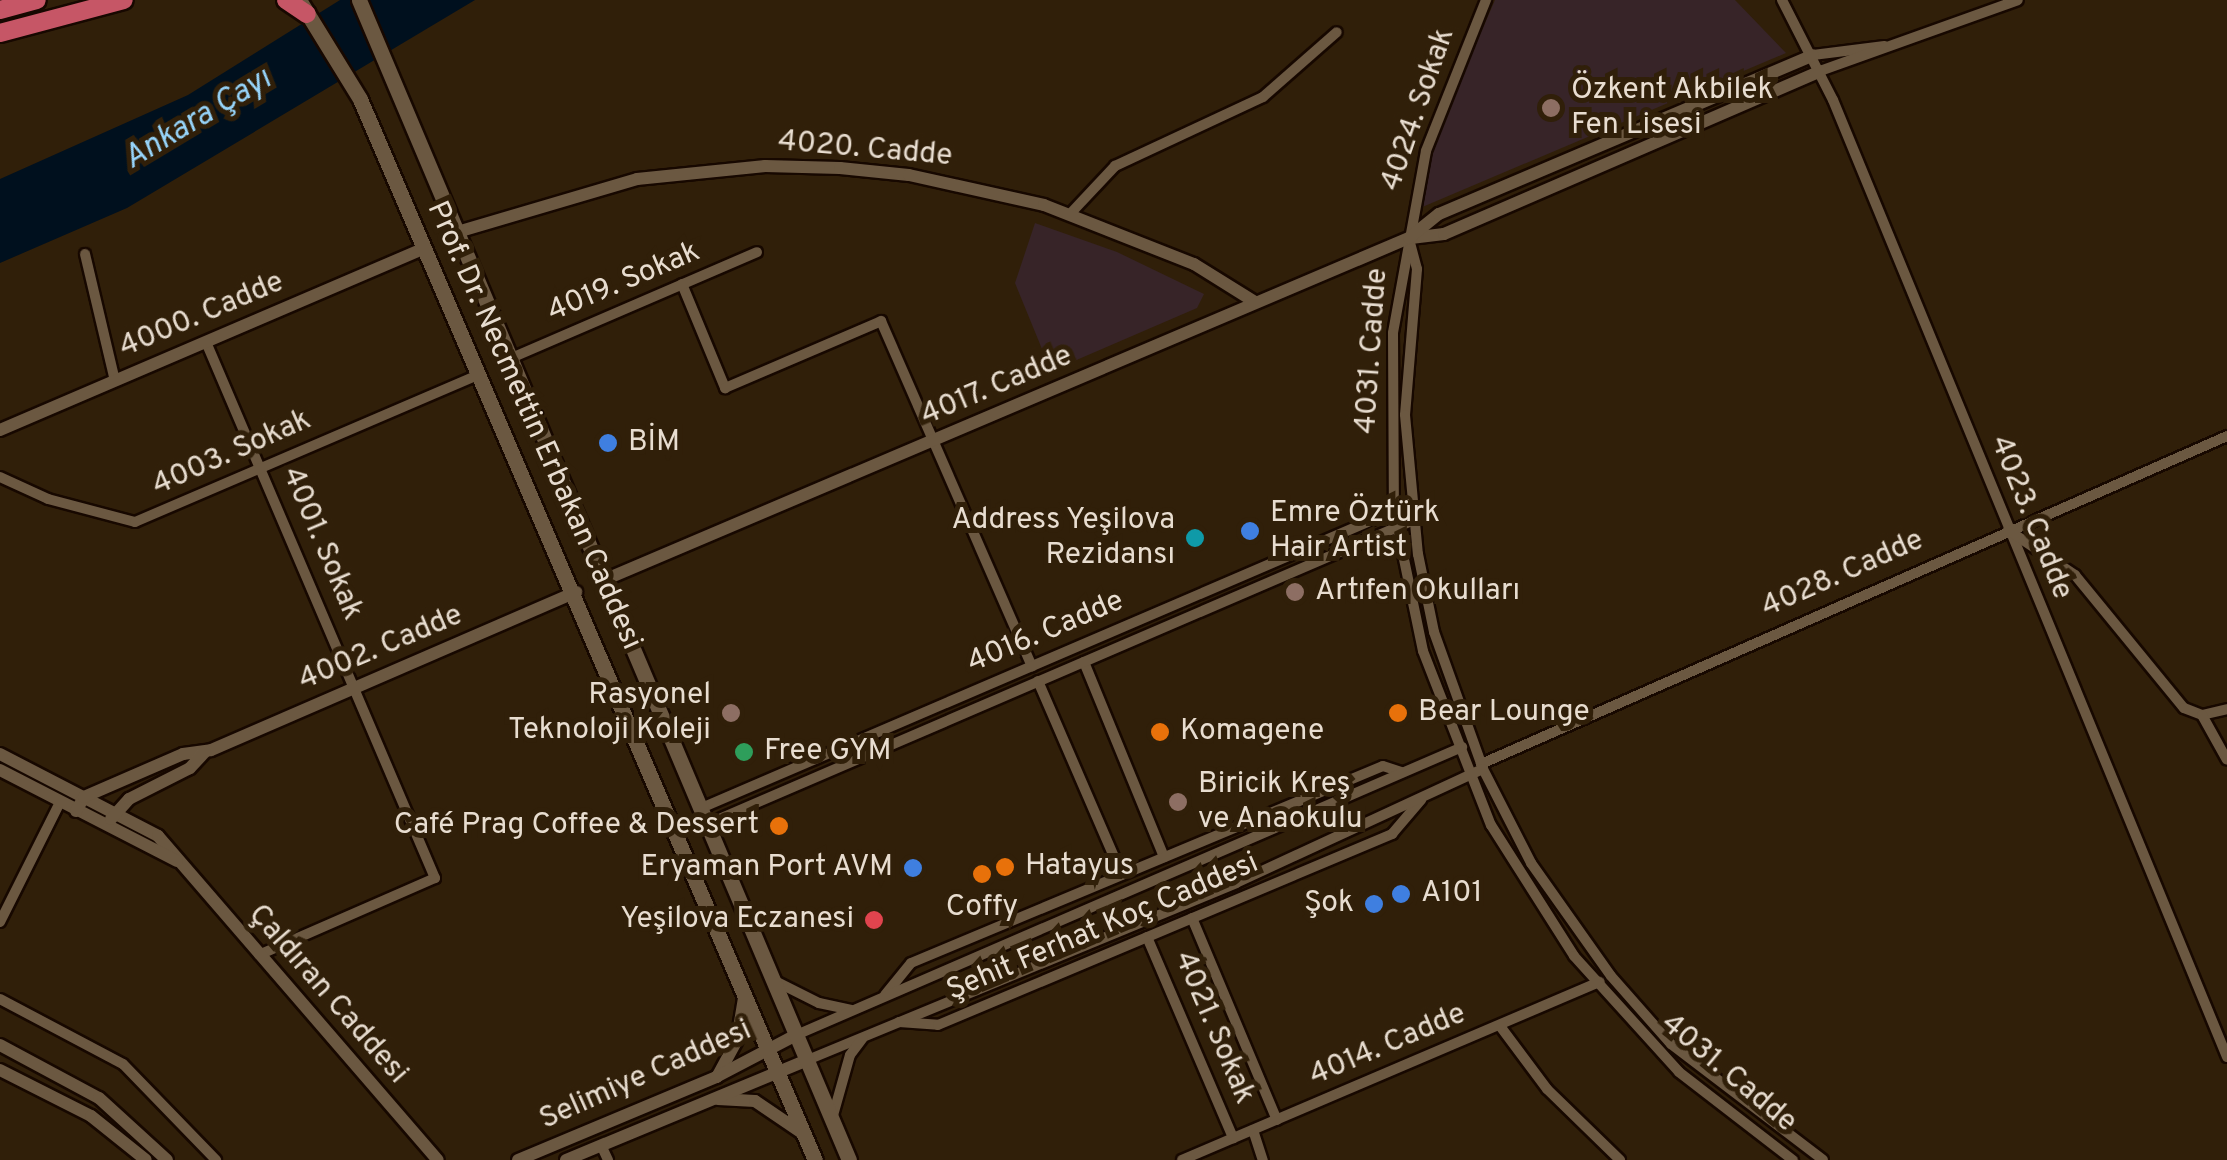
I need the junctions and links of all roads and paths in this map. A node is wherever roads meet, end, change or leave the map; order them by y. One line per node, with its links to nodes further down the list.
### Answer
1 (37, 0): 9 (highway)
2 (124, 0): 11 (highway)
3 (286, 0): 8 (highway)
4 (359, 0): 16 (main road, Prof. Dr. Necmettin Erbakan Caddesi)
5 (1486, 0): 17 (street, 4024. Sokak)
6 (1782, 0): 13 (street, 4023. Cadde)
7 (2018, 0): 12 (street, 4017. Cadde)
8 (303, 7): 18 (main road, Prof. Dr. Necmettin Erbakan Caddesi)
9 (0, 10)
10 (1337, 32): 15 (street)
11 (0, 33)
12 (1910, 43): 13 (street, 4017. Cadde); 14 (street, 4017. Cadde)
13 (1813, 55): 14 (street, 4023. Cadde); 17 (street, 4017. Cadde)
14 (1820, 71): 17 (street, 4017. Cadde); 36 (street, 4023. Cadde)
15 (1070, 214): 16 (street, 4020. Cadde); 22 (street, 4020. Cadde)
16 (454, 233): 24 (main road, Prof. Dr. Necmettin Erbakan Caddesi)
17 (1409, 238): 22 (street, 4017. Cadde); 32 (street, 4031. Cadde); 33 (street, 4031. Cadde)
18 (424, 248): 23 (street, 4000. Cadde); 25 (main road, Prof. Dr. Necmettin Erbakan Caddesi)
19 (757, 252): 21 (street, 4019. Sokak)
20 (85, 254): 26 (street)
21 (682, 284): 24 (street, 4019. Sokak); 29 (street)
22 (1255, 302): 29 (street, 4017. Cadde)
23 (206, 342): 26 (street, 4000. Cadde); 30 (street, 4001. Sokak)
24 (510, 359): 37 (main road, Prof. Dr. Necmettin Erbakan Caddesi)
25 (480, 374): 30 (street, 4003. Sokak); 38 (main road, Prof. Dr. Necmettin Erbakan Caddesi)
26 (115, 380): 27 (street, 4000. Cadde)
27 (0, 430)
28 (2227, 436): 36 (street, 4028. Cadde)
29 (935, 441): 37 (street, 4017. Cadde); 40 (street)
30 (261, 468): 31 (street, 4003. Sokak); 42 (street, 4001. Sokak)
31 (0, 476)
32 (1412, 503): 33 (street, 4016. Cadde); 34 (street, 4031. Cadde)
33 (1394, 511): 35 (street, 4031. Cadde); 40 (street, 4016. Cadde)
34 (1414, 520): 35 (street, 4016. Cadde); 45 (street, 4031. Cadde)
35 (1396, 528): 39 (street, 4016. Cadde); 46 (street, 4031. Cadde)
36 (2007, 530): 44 (street); 50 (street, 4028. Cadde); 82 (street, 4023. Cadde)
37 (604, 580): 57 (main road, Prof. Dr. Necmettin Erbakan Caddesi)
38 (576, 592): 42 (street, 4002. Cadde); 72 (main road, Prof. Dr. Necmettin Erbakan Caddesi)
39 (1084, 662): 41 (street, 4016. Cadde); 62 (street)
40 (1032, 666): 57 (street, 4016. Cadde)
41 (1038, 681): 60 (street, 4016. Cadde); 64 (street)
42 (356, 688): 47 (street, 4002. Cadde); 68 (street, 4001. Sokak)
43 (2227, 709): 44 (street)
44 (2202, 716): 49 (street)
45 (1472, 742): 46 (street, Şehit Ferhat Koç Caddesi); 50 (street, 4031. Cadde)
46 (1456, 749): 52 (street, Şehit Ferhat Koç Caddesi); 53 (street, 4031. Cadde)
47 (205, 752): 54 (street, 4002. Cadde); 59 (street, 4002. Cadde)
48 (0, 754): 54 (street)
49 (2227, 760)
50 (1482, 767): 53 (street, Şehit Ferhat Koç Caddesi); 70 (street, 4031. Cadde)
51 (0, 770): 56 (street)
52 (1403, 772): 62 (street, Şehit Ferhat Koç Caddesi); 73 (street, Şehit Ferhat Koç Caddesi)
53 (1468, 778): 55 (street, Şehit Ferhat Koç Caddesi); 71 (street, 4031. Cadde)
54 (84, 797): 58 (street); 59 (street)
55 (1422, 798): 65 (street, Şehit Ferhat Koç Caddesi); 76 (street, Şehit Ferhat Koç Caddesi)
56 (60, 802): 58 (street); 66 (street)
57 (699, 809): 60 (main road, Prof. Dr. Necmettin Erbakan Caddesi)
58 (76, 810): 61 (street)
59 (114, 813): 61 (street, 4002. Cadde); 63 (street, Çaldıran Caddesi)
60 (705, 825): 69 (main road, Prof. Dr. Necmettin Erbakan Caddesi)
61 (106, 827): 63 (street, Çaldıran Caddesi)
62 (1164, 858): 64 (street, Şehit Ferhat Koç Caddesi)
63 (179, 862): 68 (street, Çaldıran Caddesi)
64 (1122, 875): 73 (street, Şehit Ferhat Koç Caddesi)
65 (1192, 918): 67 (street, Şehit Ferhat Koç Caddesi); 89 (street)
66 (0, 922)
67 (1147, 937): 76 (street, Şehit Ferhat Koç Caddesi); 92 (street, 4021. Sokak)
68 (259, 954): 98 (street, Çaldıran Caddesi)
69 (766, 974): 75 (street); 79 (main road, Prof. Dr. Necmettin Erbakan Caddesi)
70 (1611, 976): 71 (street, 4014. Cadde); 108 (street, 4031. Cadde)
71 (1596, 985): 77 (street, 4014. Cadde); 107 (street, 4031. Cadde)
72 (745, 990): 81 (main road, Prof. Dr. Necmettin Erbakan Caddesi); 86 (street)
73 (884, 997): 75 (street, Şehit Ferhat Koç Caddesi)
74 (0, 999): 97 (street)
75 (852, 1011): 79 (street, Şehit Ferhat Koç Caddesi)
76 (898, 1022): 78 (street, Şehit Ferhat Koç Caddesi)
77 (1500, 1026): 89 (street, 4014. Cadde); 106 (street)
78 (870, 1033): 83 (street, Şehit Ferhat Koç Caddesi); 88 (street)
79 (794, 1036): 81 (street, Selimiye Caddesi); 83 (main road, Prof. Dr. Necmettin Erbakan Caddesi)
80 (0, 1045): 93 (street)
81 (770, 1050): 84 (main road, Prof. Dr. Necmettin Erbakan Caddesi); 86 (street, Selimiye Caddesi)
82 (2227, 1057)
83 (805, 1062): 84 (street, Selimiye Caddesi); 88 (main road, Prof. Dr. Necmettin Erbakan Caddesi)
84 (780, 1070): 87 (street, Selimiye Caddesi); 91 (main road, Prof. Dr. Necmettin Erbakan Caddesi)
85 (1, 1073): 95 (street)
86 (716, 1077): 99 (street, Selimiye Caddesi)
87 (706, 1100): 91 (street); 94 (street, Selimiye Caddesi)
88 (832, 1120): 103 (main road, Prof. Dr. Necmettin Erbakan Caddesi)
89 (1277, 1120): 90 (street, 4014. Cadde)
90 (1252, 1130): 92 (street, 4014. Cadde); 105 (street)
91 (805, 1135): 102 (main road, Prof. Dr. Necmettin Erbakan Caddesi)
92 (1234, 1138): 104 (street, 4014. Cadde)
93 (152, 1141): 95 (street); 96 (street)
94 (601, 1145): 100 (street, Selimiye Caddesi); 101 (street)
95 (137, 1157)
96 (167, 1160)
97 (216, 1160)
98 (438, 1160)
99 (518, 1160)
100 (566, 1160)
101 (608, 1160)
102 (815, 1160)
103 (849, 1160)
104 (1182, 1160)
105 (1264, 1160)
106 (1620, 1160)
107 (1793, 1160)
108 (1823, 1160)

